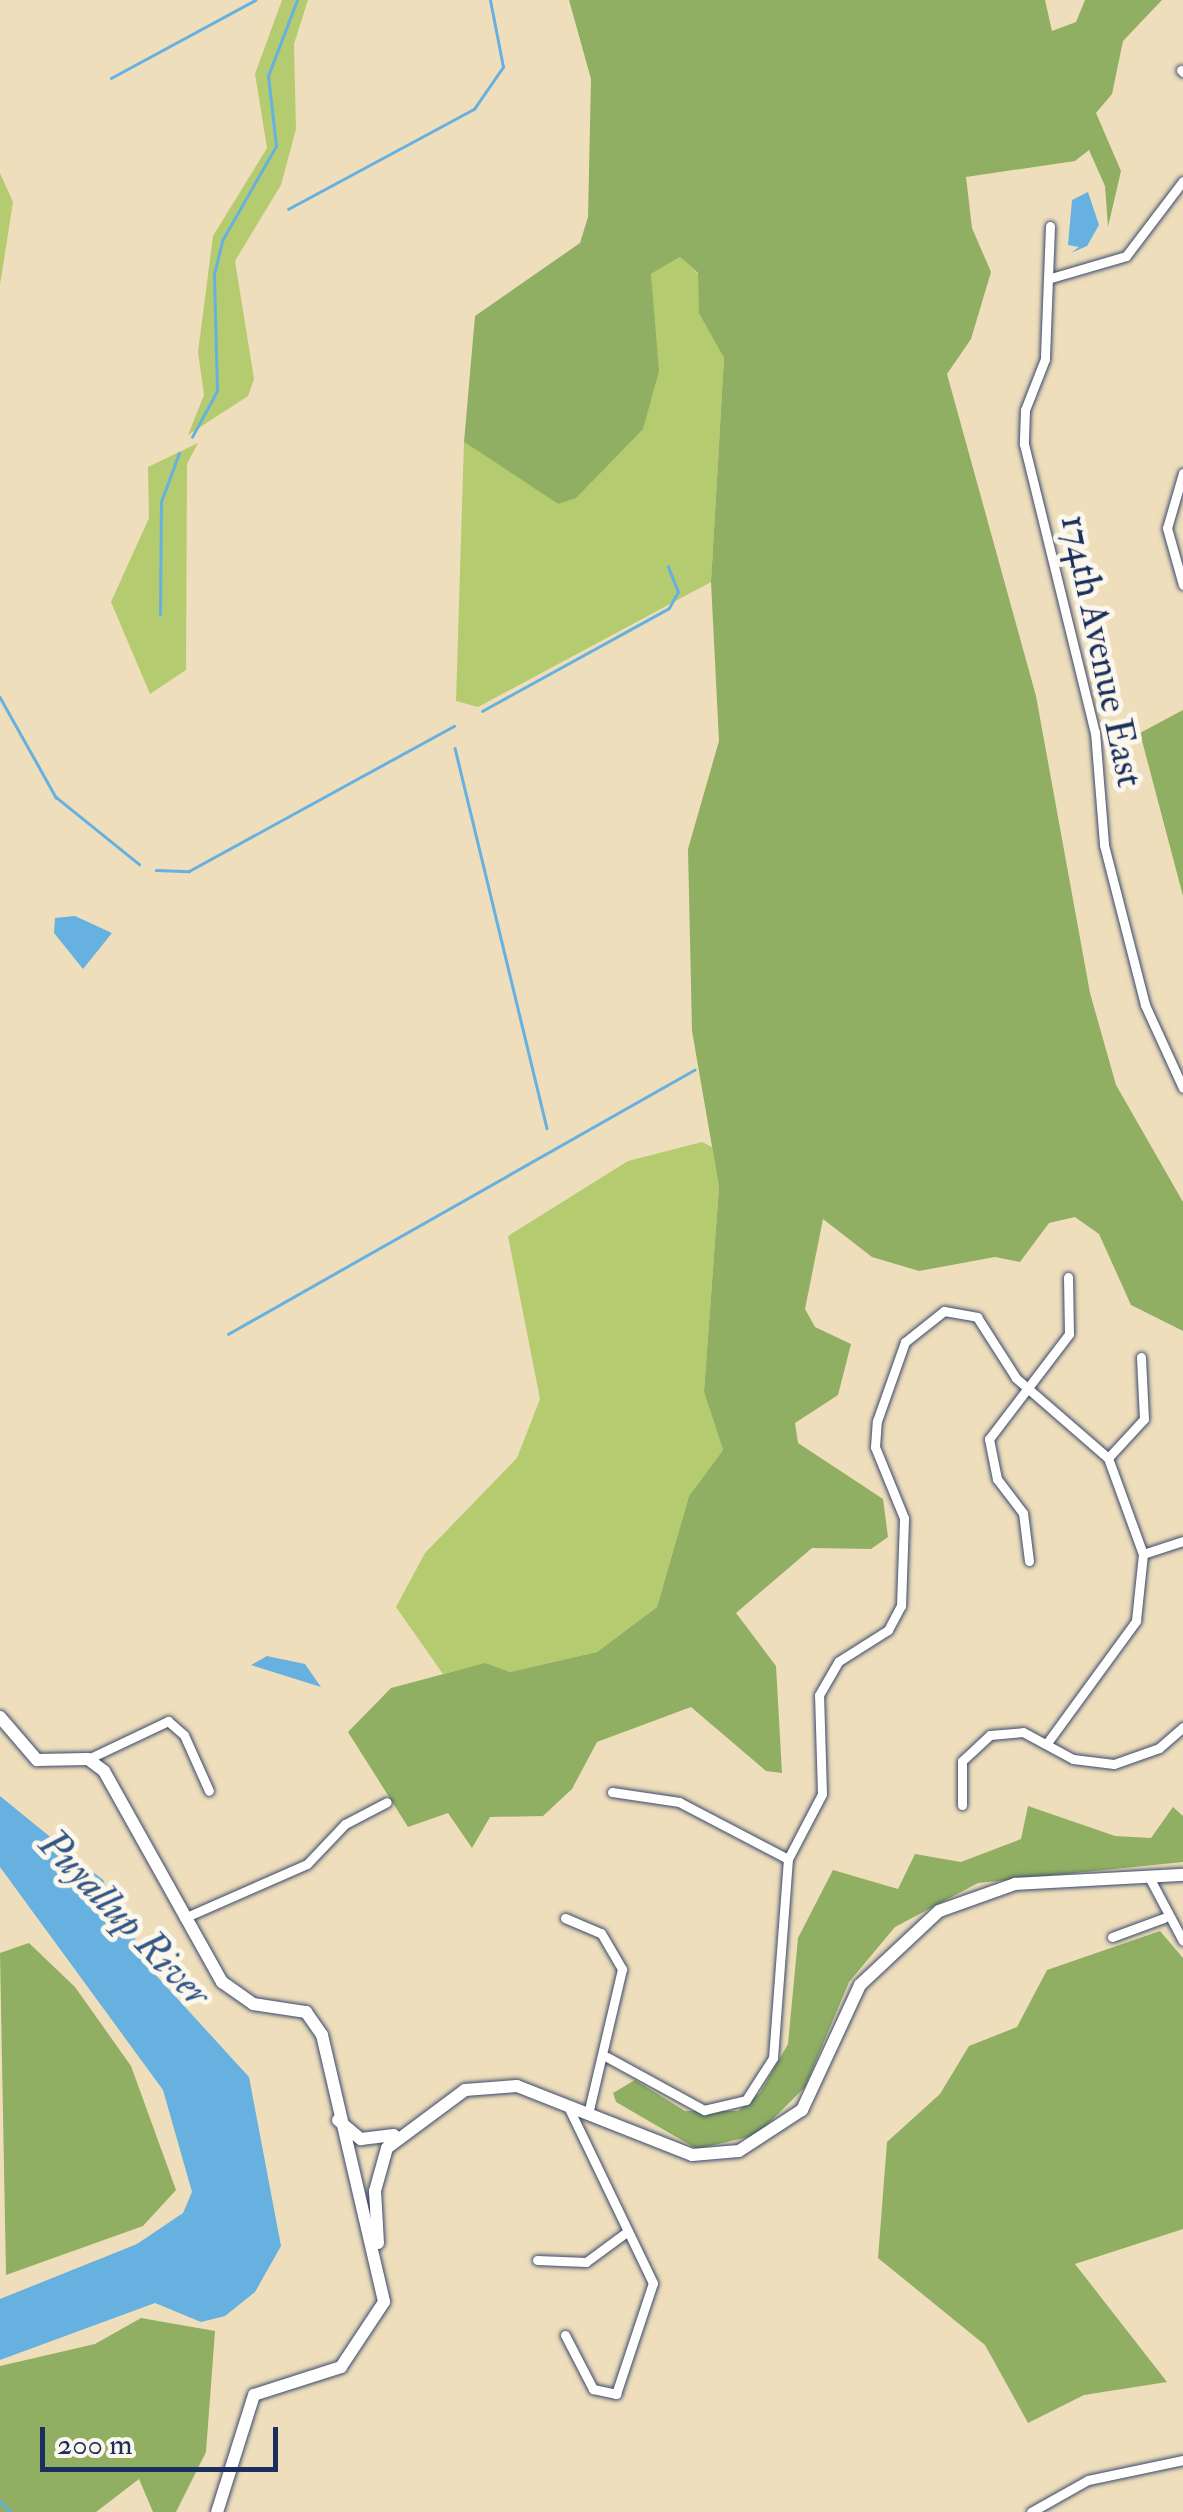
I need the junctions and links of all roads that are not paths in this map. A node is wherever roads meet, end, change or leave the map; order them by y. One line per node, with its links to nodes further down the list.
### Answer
1 (1183, 182): 3 (street)
2 (1050, 226): 3 (street, 174th Avenue East)
3 (1052, 278): 6 (street, 174th Avenue East)
4 (1183, 473): 5 (street)
5 (1183, 585)
6 (1183, 1088)
7 (1068, 1278): 9 (street)
8 (1141, 1357): 10 (street)
9 (1026, 1388): 10 (street); 13 (street); 22 (street)
10 (1108, 1458): 12 (street)
11 (1183, 1541): 12 (street)
12 (1143, 1554): 16 (street)
13 (1029, 1562)
14 (0, 1717): 17 (street)
15 (1183, 1727): 16 (street)
16 (1047, 1743): 21 (street)
17 (88, 1759): 18 (street); 25 (street)
18 (209, 1792)
19 (612, 1792): 22 (street)
20 (386, 1802): 25 (street)
21 (962, 1806)
22 (788, 1859): 30 (street)
23 (1183, 1874): 24 (street)
24 (1149, 1877): 27 (street); 32 (street)
25 (184, 1918): 33 (street)
26 (565, 1918): 30 (street)
27 (1164, 1918): 28 (street); 29 (street)
28 (1112, 1937)
29 (1183, 1941)
30 (607, 2056): 32 (street)
31 (567, 2102): 32 (street); 34 (street); 35 (street)
32 (589, 2110)
33 (334, 2114): 34 (street); 36 (street)
34 (403, 2130): 36 (street)
35 (628, 2231): 37 (street); 38 (street)
36 (378, 2250): 40 (street)
37 (537, 2260)
38 (565, 2336)
39 (1183, 2460): 41 (street)
40 (217, 2512)
41 (1031, 2512)

